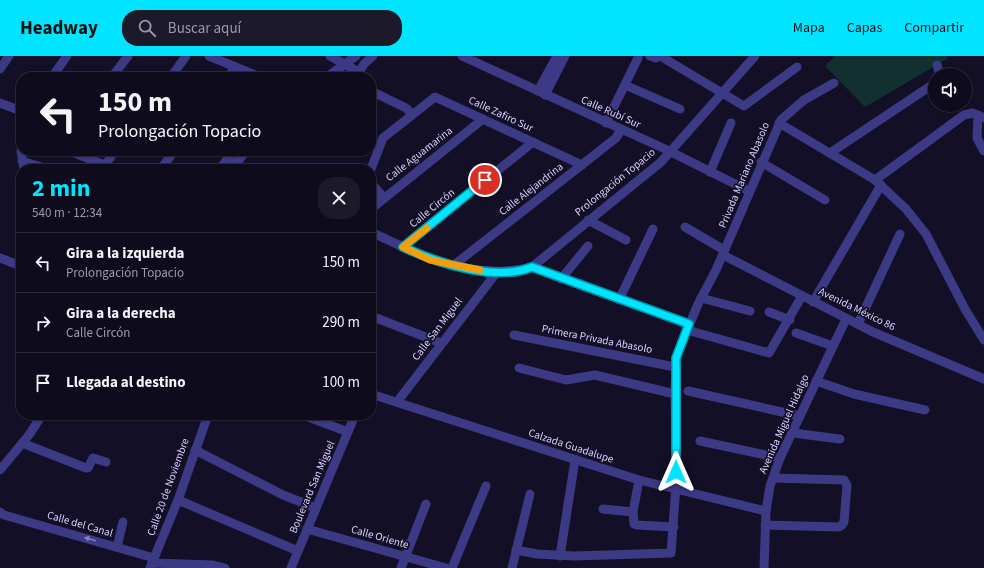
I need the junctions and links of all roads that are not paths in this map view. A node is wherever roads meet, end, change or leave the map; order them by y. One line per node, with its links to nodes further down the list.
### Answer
1 (9, 56): 20 (street)
2 (67, 56): 21 (street)
3 (128, 56): 22 (street)
4 (186, 56): 23 (street)
5 (210, 56): 17 (street)
6 (330, 56): 15 (street)
7 (356, 56): 15 (street)
8 (373, 56): 28 (street)
9 (462, 56): 34 (street, Calle Rubí Sur)
10 (650, 56): 11 (street)
11 (660, 56): 32 (street)
12 (755, 56): 32 (street, Prolongación Topacio)
13 (564, 57): 34 (street)
14 (638, 58): 30 (street)
15 (345, 64): 26 (street); 27 (street)
16 (937, 65): 19 (street)
17 (235, 67): 24 (street); 25 (street)
18 (796, 67): 32 (street)
19 (938, 68)
20 (0, 69)
21 (56, 72)
22 (116, 72)
23 (175, 72)
24 (232, 72)
25 (248, 72)
26 (334, 72)
27 (355, 72)
28 (360, 72)
29 (834, 83): 43 (street, Privada Mariano Abasolo)
30 (625, 85): 37 (street); 41 (street)
31 (928, 88): 48 (street)
32 (721, 91): 46 (street, Prolongación Topacio)
33 (376, 93): 38 (street)
34 (541, 93): 41 (street, Calle Rubí Sur)
35 (0, 103): 36 (street)
36 (16, 109)
37 (680, 109)
38 (412, 114): 40 (street, Calle Zafiro Sur); 56 (street)
39 (981, 116): 47 (street); 59 (street)
40 (483, 119): 45 (street, Calle Zafiro Sur); 62 (street, Calle Aguamarina)
41 (606, 123): 44 (street, Calle Rubí Sur)
42 (731, 123): 58 (street)
43 (779, 123): 48 (street); 52 (street, Privada Mariano Abasolo)
44 (621, 130): 46 (street, Calle Rubí Sur); 57 (street, Calle Alejandrina)
45 (533, 142): 57 (street, Calle Zafiro Sur); 72 (street, Calle Circón)
46 (669, 151): 58 (street, Calle Rubí Sur); 65 (street, Prolongación Topacio)
47 (984, 151)
48 (830, 153): 59 (street)
49 (82, 156): 53 (street)
50 (112, 156): 54 (street)
51 (242, 156): 55 (street)
52 (761, 162): 61 (street, Privada Mariano Abasolo); 63 (street)
53 (102, 164)
54 (106, 164)
55 (232, 164)
56 (373, 164)
57 (582, 165): 76 (street, Calle Alejandrina)
58 (710, 172): 61 (street, Calle Rubí Sur)
59 (878, 182): 83 (street); 93 (street)
60 (376, 189): 62 (street)
61 (749, 191): 73 (street, Privada Mariano Abasolo)
62 (384, 198): 64 (street, Calle Aguamarina)
63 (825, 200)
64 (376, 205)
65 (588, 220): 70 (street); 77 (street, Prolongación Topacio)
66 (685, 227): 73 (street, Avenida México 86)
67 (653, 229): 82 (street)
68 (376, 234): 72 (street, Prolongación Topacio)
69 (900, 234): 89 (street)
70 (626, 240)
71 (588, 246): 79 (street)
72 (403, 247): 76 (street, Prolongación Topacio)
73 (723, 252): 80 (street, Avenida México 86); 81 (street, Privada Mariano Abasolo)
74 (0, 258): 75 (street)
75 (16, 264)
76 (454, 265): 78 (street, Prolongación Topacio)
77 (532, 267): 78 (street, Prolongación Topacio); 79 (street)
78 (496, 272): 94 (street, Calle San Miguel)
79 (561, 279): 82 (street)
80 (802, 296): 83 (street, Avenida México 86); 88 (street)
81 (701, 298): 84 (street); 90 (street, Privada Mariano Abasolo)
82 (619, 300): 90 (street)
83 (813, 302): 87 (street, Avenida México 86)
84 (750, 311)
85 (769, 312): 88 (street)
86 (376, 318): 94 (street)
87 (846, 319): 89 (street, Avenida México 86); 95 (street, Avenida Miguel Hidalgo)
88 (790, 320): 90 (street)
89 (858, 324): 98 (street, Avenida México 86)
90 (688, 327): 96 (street, Privada Mariano Abasolo)
91 (796, 333): 95 (street)
92 (514, 335): 96 (street, Primera Privada Abasolo)
93 (984, 340)
94 (441, 343): 103 (street, Calle San Miguel)
95 (833, 346): 99 (street, Avenida Miguel Hidalgo)
96 (675, 367): 101 (street, Privada Mariano Abasolo)
97 (519, 368): 101 (street)
98 (984, 379)
99 (816, 381): 104 (street); 105 (street, Avenida Miguel Hidalgo)
100 (688, 392): 105 (street)
101 (675, 394): 123 (street, Privada Mariano Abasolo)
102 (376, 396): 103 (street, Calzada Guadalupe)
103 (397, 402): 117 (street, Calzada Guadalupe)
104 (925, 410)
105 (800, 416): 111 (street, Avenida Miguel Hidalgo)
106 (38, 420): 114 (street)
107 (206, 420): 115 (street, Calle 20 de Noviembre)
108 (316, 420): 110 (street)
109 (353, 420): 110 (street, Boulevard San Miguel)
110 (348, 432): 127 (street, Boulevard San Miguel)
111 (793, 433): 112 (street); 116 (street, Avenida Miguel Hidalgo)
112 (840, 439)
113 (700, 441): 116 (street)
114 (22, 443): 118 (street); 119 (street)
115 (195, 450): 125 (street, Calle 20 de Noviembre); 127 (street)
116 (780, 458): 120 (street, Avenida Miguel Hidalgo)
117 (575, 460): 121 (street, Calzada Guadalupe); 140 (street)
118 (106, 462)
119 (0, 470)
120 (773, 478): 129 (street, Avenida Miguel Hidalgo); 133 (street)
121 (639, 480): 123 (street, Calzada Guadalupe); 131 (street)
122 (486, 486): 146 (street)
123 (676, 490): 129 (street, Calzada Guadalupe); 134 (street, Privada Mariano Abasolo)
124 (530, 494): 137 (street)
125 (178, 500): 138 (street); 141 (street, Calle 20 de Noviembre)
126 (426, 504): 139 (street)
127 (316, 508): 135 (street, Boulevard San Miguel)
128 (602, 509): 131 (street)
129 (766, 511): 133 (street, Avenida Miguel Hidalgo)
130 (0, 512): 136 (street, Calle del Canal, one-way to 130)
131 (633, 512): 134 (street)
132 (123, 522): 136 (street)
133 (765, 525): 148 (street, Avenida Miguel Hidalgo)
134 (674, 527): 140 (street, Privada Mariano Abasolo)
135 (307, 529): 138 (street, Boulevard San Miguel); 139 (street, Calle Oriente)
136 (117, 547): 141 (street, Calle del Canal)
137 (516, 550): 140 (street); 147 (street)
138 (298, 551): 143 (street, Boulevard San Miguel)
139 (406, 556): 144 (street); 145 (street, Calle Oriente)
140 (560, 556)
141 (152, 563): 142 (street, Calle del Canal)
142 (225, 568)
143 (290, 568)
144 (401, 568)
145 (446, 568)
146 (452, 568)
147 (512, 568)
148 (764, 568)

